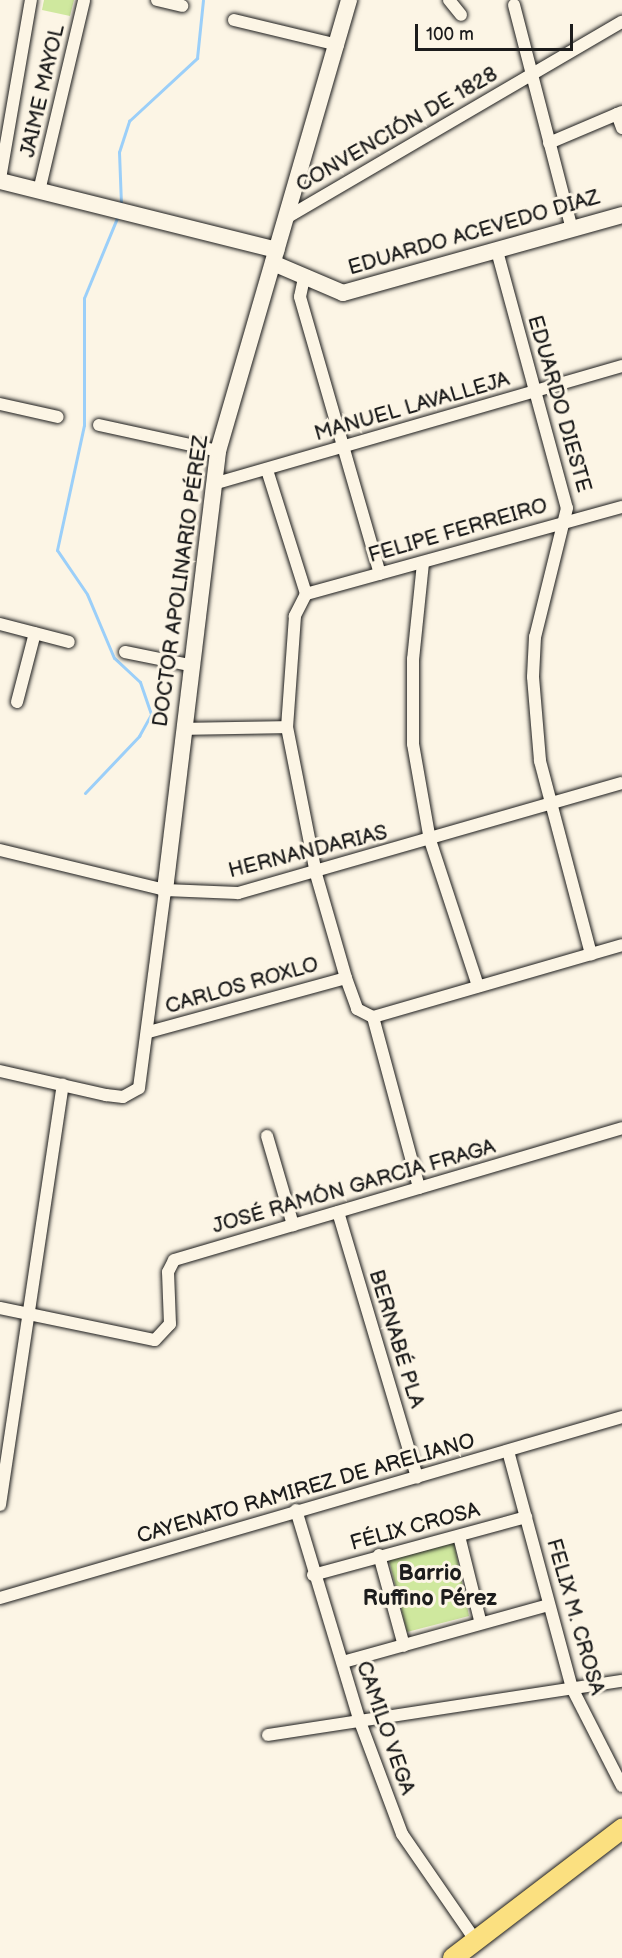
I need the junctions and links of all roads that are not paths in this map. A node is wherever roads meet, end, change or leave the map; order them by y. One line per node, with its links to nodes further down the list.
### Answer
1 (31, 0): 16 (street)
2 (84, 0): 17 (street, JAIME MAYOL)
3 (157, 0): 7 (street)
4 (348, 0): 11 (street, DOCTOR APOLINARIO PÉREZ)
5 (449, 0): 8 (street)
6 (514, 5): 12 (street)
7 (182, 6)
8 (461, 15)
9 (234, 20): 11 (street)
10 (622, 22): 12 (street, CONVENCIÓN DE 1828)
11 (338, 45): 19 (street, DOCTOR APOLINARIO PÉREZ)
12 (531, 75): 15 (street); 19 (street, CONVENCIÓN DE 1828)
13 (620, 113): 14 (street); 15 (street)
14 (622, 128)
15 (549, 143): 20 (street)
16 (0, 180): 17 (street, EDUARDO ACEVEDO DIAZ)
17 (39, 191): 22 (street, EDUARDO ACEVEDO DIAZ)
18 (622, 215): 20 (street, EDUARDO ACEVEDO DIAZ)
19 (286, 218): 22 (street, DOCTOR APOLINARIO PÉREZ)
20 (572, 229): 21 (street, EDUARDO ACEVEDO DIAZ)
21 (497, 251): 23 (street, EDUARDO ACEVEDO DIAZ); 25 (street, EDUARDO DIESTE)
22 (275, 256): 23 (street, EDUARDO ACEVEDO DIAZ); 30 (street, DOCTOR APOLINARIO PÉREZ)
23 (304, 278): 29 (street)
24 (622, 366): 25 (street, MANUEL LAVALLEJA)
25 (533, 392): 29 (street, MANUEL LAVALLEJA); 34 (street, EDUARDO DIESTE)
26 (0, 404): 27 (street)
27 (58, 417)
28 (99, 425): 30 (street)
29 (343, 448): 31 (street, MANUEL LAVALLEJA); 36 (street)
30 (218, 451): 32 (street, DOCTOR APOLINARIO PÉREZ)
31 (267, 470): 32 (street, MANUEL LAVALLEJA); 37 (street)
32 (213, 484): 42 (street, DOCTOR APOLINARIO PÉREZ)
33 (622, 507): 34 (street, FELIPE FERREIRO)
34 (566, 520): 35 (street, FELIPE FERREIRO); 47 (street, EDUARDO DIESTE)
35 (423, 563): 36 (street, FELIPE FERREIRO); 48 (street)
36 (380, 574): 37 (street, FELIPE FERREIRO)
37 (306, 594): 44 (street)
38 (0, 624): 39 (street)
39 (35, 633): 40 (street); 43 (street)
40 (69, 642)
41 (125, 652): 42 (street)
42 (189, 665): 45 (street, DOCTOR APOLINARIO PÉREZ)
43 (17, 702)
44 (287, 727): 45 (street); 50 (street)
45 (183, 729): 51 (street, DOCTOR APOLINARIO PÉREZ)
46 (622, 783): 47 (street, HERNANDARIAS)
47 (550, 804): 48 (street, HERNANDARIAS); 53 (street, EDUARDO DIESTE)
48 (430, 840): 50 (street, HERNANDARIAS); 55 (street)
49 (0, 850): 51 (street, HERNANDARIAS)
50 (316, 874): 51 (street, HERNANDARIAS); 54 (street)
51 (165, 890): 57 (street, DOCTOR APOLINARIO PÉREZ)
52 (622, 945): 53 (street)
53 (591, 954): 55 (street)
54 (346, 978): 56 (street); 57 (street, CARLOS ROXLO)
55 (478, 986): 56 (street)
56 (373, 1017): 62 (street)
57 (149, 1032): 59 (street, DOCTOR APOLINARIO PÉREZ)
58 (0, 1071): 59 (street)
59 (63, 1085): 66 (street)
60 (622, 1128): 62 (street, JOSÉ RAMÓN GARCIA FRAGA)
61 (267, 1136): 64 (street)
62 (419, 1188): 63 (street, JOSÉ RAMÓN GARCIA FRAGA)
63 (338, 1212): 64 (street, JOSÉ RAMÓN GARCIA FRAGA); 70 (street, BERNABÉ PLA)
64 (293, 1225): 66 (street, JOSÉ RAMÓN GARCIA FRAGA)
65 (0, 1308): 66 (street)
66 (26, 1314): 68 (street)
67 (622, 1417): 69 (street, CAYENATO RAMIREZ DE ARELIANO)
68 (4, 1432): 71 (street)
69 (508, 1451): 70 (street, CAYENATO RAMIREZ DE ARELIANO); 73 (street, FELIX M. CROSA)
70 (417, 1477): 72 (street, CAYENATO RAMIREZ DE ARELIANO)
71 (0, 1505)
72 (296, 1510): 76 (street, CAMILO VEGA); 77 (street, CAYENATO RAMIREZ DE ARELIANO)
73 (526, 1517): 74 (street, FÉLIX CROSA); 78 (street, FELIX M. CROSA)
74 (459, 1536): 75 (street, FÉLIX CROSA); 79 (street)
75 (379, 1556): 76 (street, FÉLIX CROSA); 80 (street)
76 (313, 1575): 81 (street, CAMILO VEGA)
77 (0, 1598)
78 (548, 1605): 79 (street); 83 (street, FELIX M. CROSA)
79 (480, 1620): 80 (street)
80 (404, 1646): 81 (street)
81 (343, 1662): 84 (street, CAMILO VEGA)
82 (622, 1681): 83 (street)
83 (572, 1688): 84 (street); 86 (street, FELIX M. CROSA)
84 (359, 1719): 85 (street); 88 (street, CAMILO VEGA)
85 (268, 1735)
86 (622, 1786)
87 (622, 1829): 88 (main road)
88 (475, 1940): 89 (main road)
89 (453, 1958)

